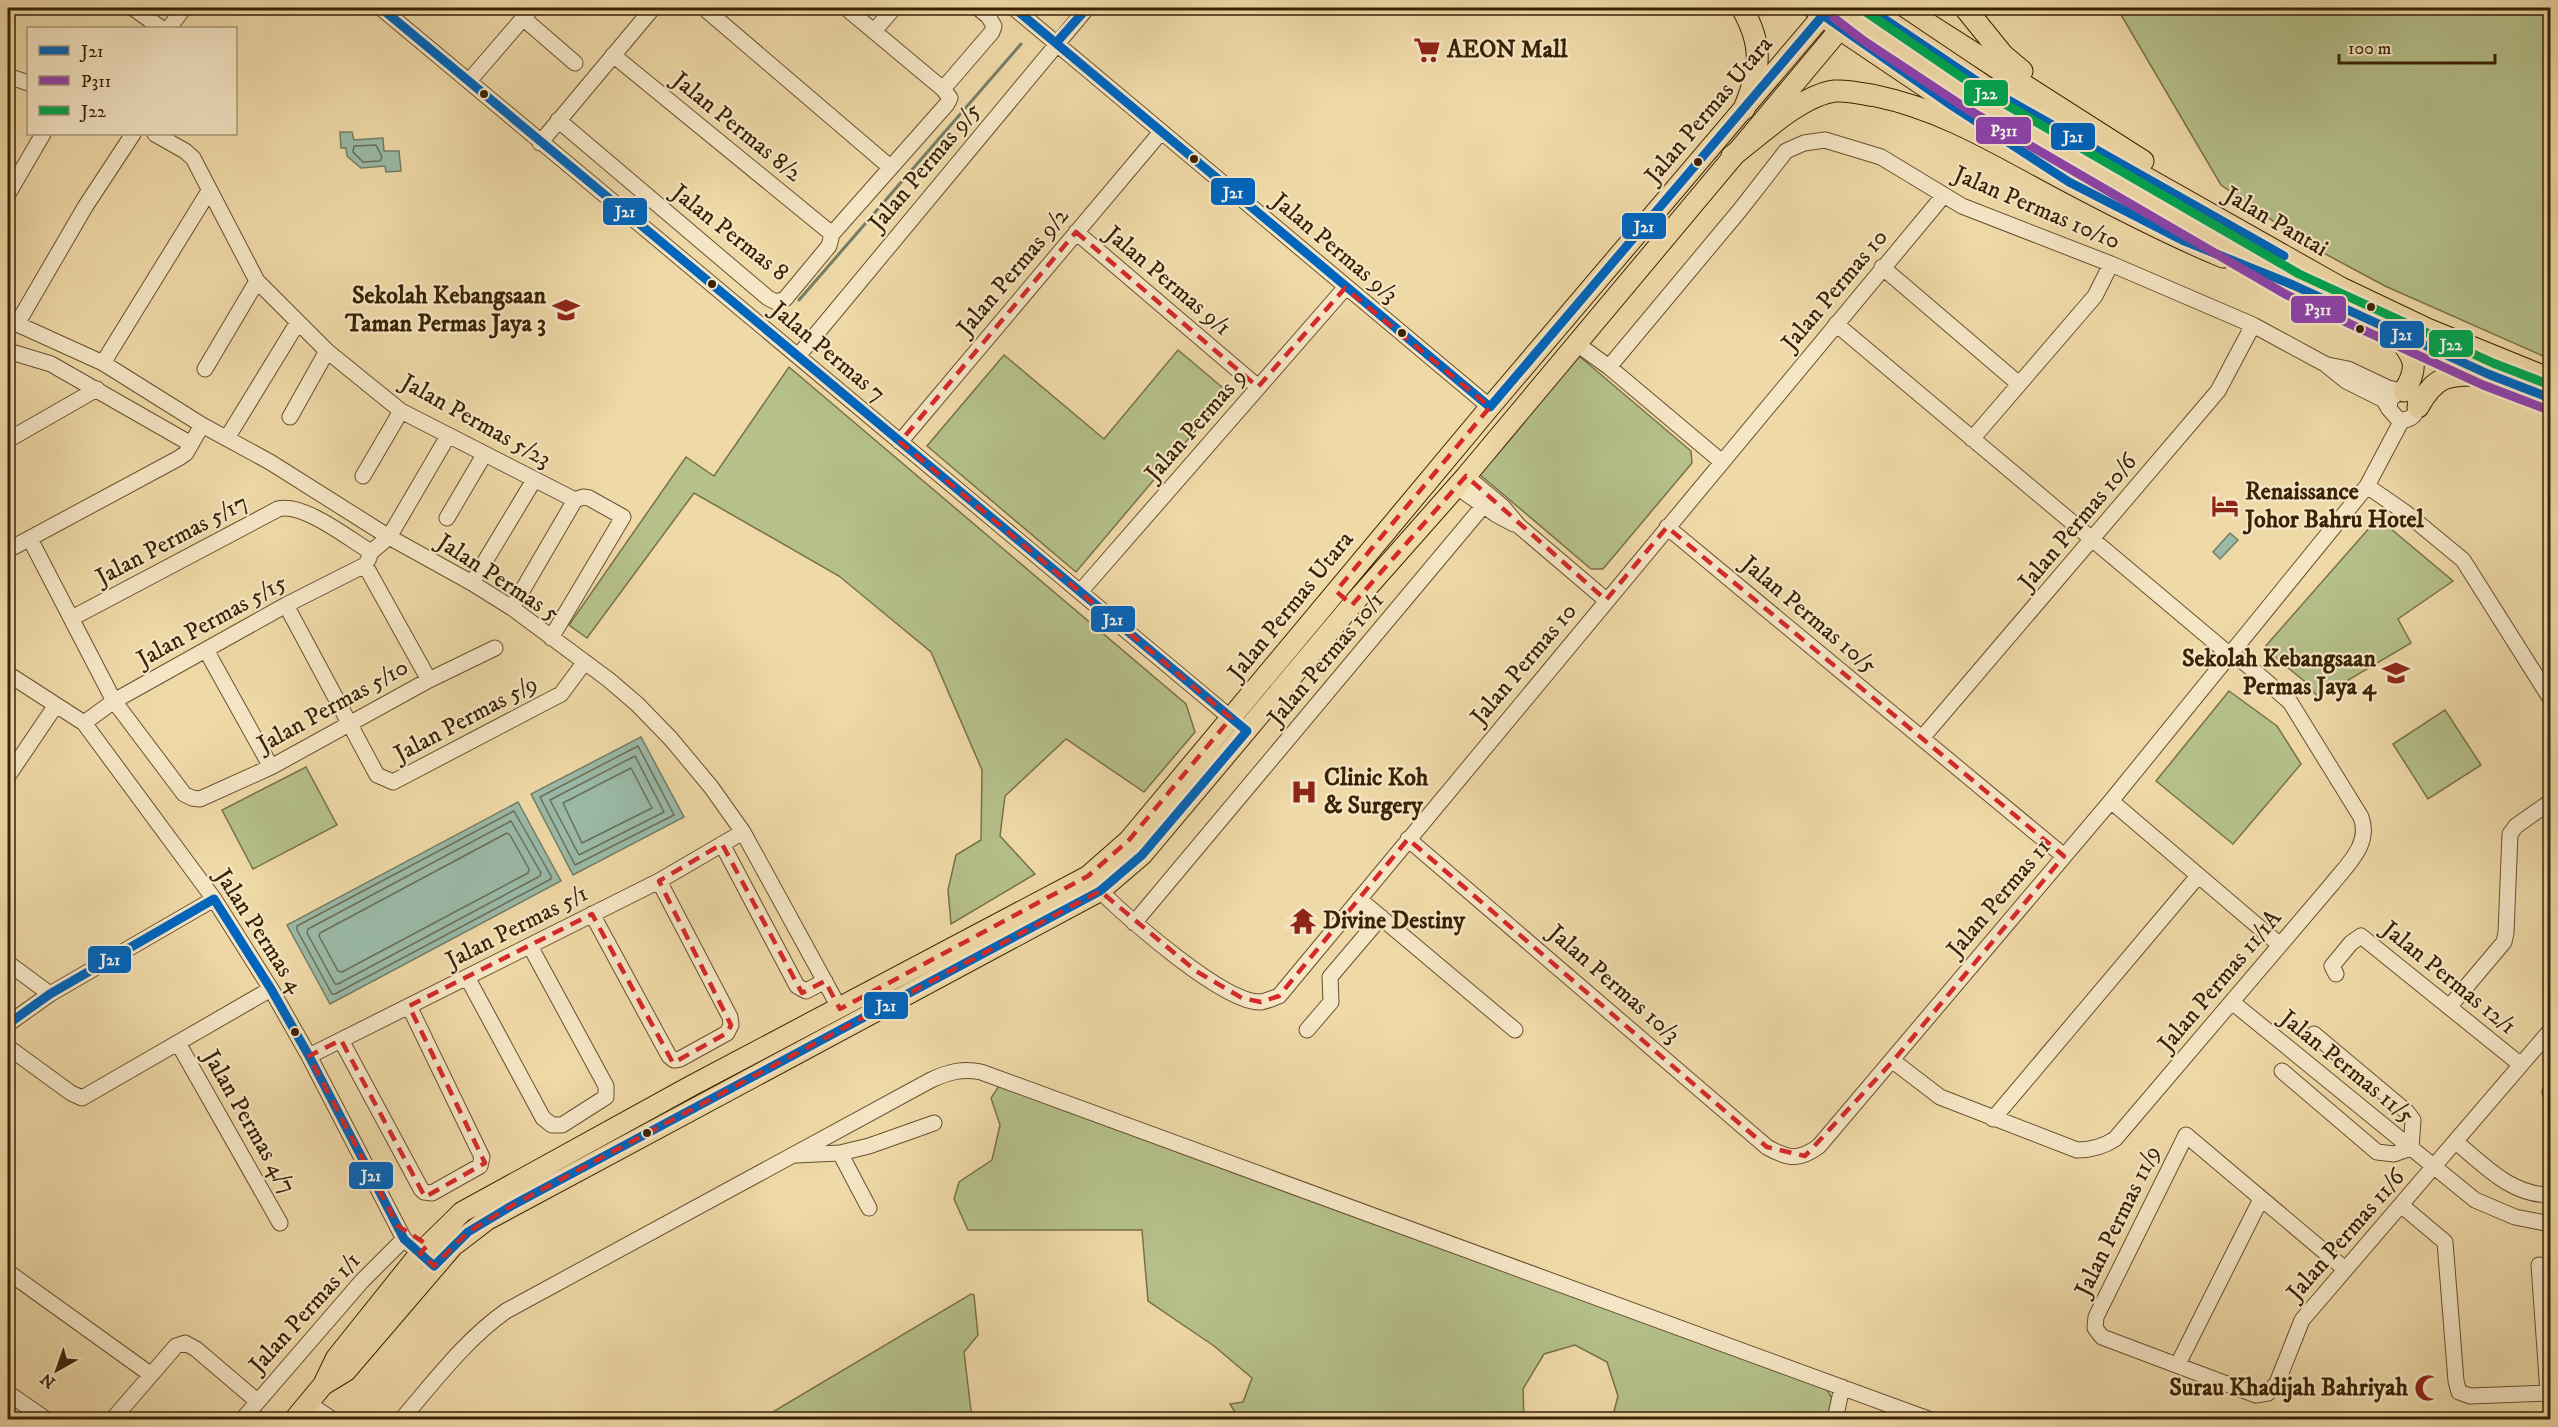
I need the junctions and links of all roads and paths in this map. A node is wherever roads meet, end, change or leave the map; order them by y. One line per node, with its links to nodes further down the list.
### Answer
1 (133, 8): 18 (street)
2 (184, 8): 19 (street)
3 (381, 8): 27 (street, Jalan Permas 7)
4 (653, 8): 23 (street)
5 (704, 8): 40 (street)
6 (846, 8): 21 (street)
7 (894, 8): 21 (street)
8 (978, 8): 29 (street, Jalan Permas 8)
9 (1014, 8): 22 (street, Jalan Permas 9/3)
10 (1087, 8): 22 (street, Jalan Permas 9/5)
11 (1742, 8): 31 (highway)
12 (1857, 8): 20 (main road, Jalan Permas Utara)
13 (1868, 8): 30 (highway, bridge)
14 (1965, 8): 33 (highway)
15 (1827, 9): 20 (highway); 30 (highway, bridge); 31 (main road, Jalan Permas Utara)
16 (527, 13): 24 (street); 27 (street)
17 (1912, 13): 25 (highway); 33 (highway)
18 (160, 27)
19 (170, 27)
20 (1840, 29): 25 (highway); 39 (main road, Jalan Permas Utara)
21 (874, 31): 29 (street)
22 (1056, 43): 34 (street, Jalan Permas 9/3); 61 (street, Jalan Permas 9/5)
23 (613, 55): 32 (street); 46 (street, Jalan Permas 8/2)
24 (575, 63)
25 (1891, 64): 41 (highway)
26 (8, 76): 28 (street)
27 (469, 81): 38 (street, Jalan Permas 7)
28 (27, 83)
29 (946, 94): 40 (street, Jalan Permas 8)
30 (1980, 94): 49 (highway, Jalan Pantai); 51 (highway, Jalan Pantai)
31 (1744, 109): 73 (main road, Jalan Permas Utara)
32 (558, 120): 38 (street); 46 (street, Jalan Permas 8)
33 (2090, 127): 49 (highway)
34 (1161, 132): 45 (street, Jalan Permas 9/2); 52 (street, Jalan Permas 9/3)
35 (43, 135): 43 (street)
36 (132, 135): 54 (street)
37 (157, 135): 42 (street, Jalan Permas 5/23)
38 (540, 143): 61 (street, Jalan Permas 7)
39 (1732, 156): 41 (highway); 58 (main road, Jalan Permas Utara)
40 (890, 167): 46 (street, Jalan Permas 8)
41 (2069, 182): 51 (highway)
42 (209, 191): 50 (street, Jalan Permas 5/23); 62 (street)
43 (8, 194)
44 (1944, 195): 47 (street, Jalan Permas 10/10); 48 (street, Jalan Permas 10); 64 (street, Jalan Permas 10/10)
45 (1076, 232): 69 (street, Jalan Permas 9/1); 84 (street, Jalan Permas 9/2)
46 (832, 234)
47 (2111, 264): 56 (street, Jalan Permas 10/10); 68 (street)
48 (1882, 267): 55 (street, Jalan Permas 10); 68 (street)
49 (2319, 276): 67 (highway, Jalan Pantai)
50 (257, 281): 53 (street, Jalan Permas 5/23); 65 (street)
51 (2293, 285): 57 (highway, Jalan Pantai)
52 (1345, 288): 69 (street, Jalan Permas 9); 73 (street, Jalan Permas 9/3)
53 (298, 322): 60 (street, Jalan Permas 5/23); 81 (street)
54 (12, 324): 62 (street, Jalan Permas 5)
55 (1836, 324): 82 (street, Jalan Permas 11/1A); 87 (street, Jalan Permas 10)
56 (2253, 325): 63 (street, Jalan Permas 10/10); 99 (street, Jalan Permas 10/6)
57 (2394, 333): 66 (highway, Jalan Pantai); 71 (highway)
58 (1577, 344): 64 (street); 90 (main road, Jalan Permas Utara)
59 (8, 351): 70 (street)
60 (327, 351): 76 (street, Jalan Permas 5/23); 77 (street)
61 (798, 356): 84 (street, Jalan Permas 7)
62 (103, 363): 79 (street, Jalan Permas 5)
63 (2325, 364): 71 (street, Jalan Permas 10/10); 75 (street, Jalan Permas 10/10)
64 (1609, 367): 87 (street)
65 (205, 369)
66 (2488, 374): 72 (highway, Jalan Pantai); 74 (highway)
67 (2550, 379)
68 (2019, 384): 82 (street)
69 (1258, 387): 103 (street, Jalan Permas 9)
70 (97, 389): 83 (street); 85 (street)
71 (2402, 391): 74 (street); 75 (street)
72 (2550, 398)
73 (1490, 407): 104 (main road, Jalan Permas Utara)
74 (2418, 407): 78 (street)
75 (2389, 409): 78 (street)
76 (401, 411): 80 (street, Jalan Permas 5/23); 88 (street)
77 (290, 417)
78 (2402, 420): 91 (street, Jalan Permas 11)
79 (202, 425): 81 (street, Jalan Permas 5); 85 (street)
80 (448, 436): 86 (street, Jalan Permas 5/23); 97 (street, Jalan Permas 5/15)
81 (226, 438): 97 (street, Jalan Permas 5)
82 (1972, 439): 99 (street, Jalan Permas 11/1A)
83 (8, 440)
84 (900, 442): 103 (street, Jalan Permas 7)
85 (191, 444): 98 (street)
86 (484, 455): 89 (street, Jalan Permas 5/23); 94 (street)
87 (1722, 462): 96 (street, Jalan Permas 10)
88 (363, 476)
89 (534, 480): 92 (street, Jalan Permas 5/23); 102 (street)
90 (1462, 482): 93 (street); 95 (street); 107 (main road, Jalan Permas Utara)
91 (2367, 486): 113 (street, Jalan Permas 11); 117 (street)
92 (575, 500): 108 (street); 110 (street, Jalan Permas 5/23)
93 (1484, 506): 95 (street); 140 (street, Jalan Permas 10/1)
94 (447, 518)
95 (1519, 526): 105 (street)
96 (1667, 527): 105 (street, Jalan Permas 10); 124 (street, Jalan Permas 10/5)
97 (389, 537): 101 (street, Jalan Permas 5/15); 102 (street, Jalan Permas 5)
98 (30, 538): 100 (street); 109 (street)
99 (2092, 540): 113 (street, Jalan Permas 11/1A); 124 (street, Jalan Permas 10/6)
100 (8, 550)
101 (368, 559): 106 (street, Jalan Permas 5/15); 109 (street, Jalan Permas 5/17); 116 (street)
102 (472, 583): 108 (street, Jalan Permas 5)
103 (1080, 592): 120 (street, Jalan Permas 7)
104 (1335, 593): 107 (main road); 120 (main road, Jalan Permas Utara)
105 (1606, 600): 130 (street, Jalan Permas 10)
106 (286, 605): 112 (street, Jalan Permas 5/15); 122 (street)
107 (1352, 605): 123 (main road, Jalan Permas Utara)
108 (512, 608): 110 (street, Jalan Permas 5)
109 (72, 618): 118 (street)
110 (551, 638): 114 (street, Jalan Permas 5)
111 (495, 648): 116 (street, Jalan Permas 5/10)
112 (206, 650): 118 (street, Jalan Permas 5/15); 125 (street)
113 (2229, 655): 127 (street, Jalan Permas 11); 142 (street, Jalan Permas 11/1A)
114 (584, 663): 122 (street, Jalan Permas 5/9); 129 (street, Jalan Permas 5)
115 (8, 674): 119 (street, Jalan Permas 4)
116 (429, 680): 122 (street, Jalan Permas 5/10)
117 (2550, 698)
118 (114, 701): 121 (street, Jalan Permas 5/15); 125 (street, Jalan Permas 5/10)
119 (56, 705): 121 (street, Jalan Permas 4); 126 (street)
120 (1231, 718): 123 (street, Jalan Permas 7); 152 (main road, Jalan Permas Utara)
121 (84, 723): 136 (street, Jalan Permas 4)
122 (349, 724): 125 (street, Jalan Permas 5/10)
123 (1247, 731): 135 (main road, Jalan Permas Utara)
124 (1922, 738): 132 (street, Jalan Permas 10/5)
125 (271, 767)
126 (8, 776)
127 (2111, 801): 132 (street, Jalan Permas 11); 133 (street)
128 (2550, 802): 151 (street)
129 (743, 832): 131 (street, Jalan Permas 5/1); 146 (street, Jalan Permas 5)
130 (1408, 839): 137 (street, Jalan Permas 10); 174 (street, Jalan Permas 10/3)
131 (722, 844): 134 (street, Jalan Permas 5/1); 146 (street)
132 (2064, 856): 159 (street, Jalan Permas 11)
133 (2198, 876): 142 (street); 168 (street)
134 (658, 881): 138 (street, Jalan Permas 5/1); 138 (street)
135 (1100, 891): 140 (street, Jalan Permas 10); 183 (main road, Jalan Permas Utara)
136 (214, 899): 147 (street, Jalan Permas 4); 148 (street)
137 (1359, 899): 139 (street); 140 (street, Jalan Permas 10)
138 (592, 914): 141 (street, Jalan Permas 5/1)
139 (1380, 917): 154 (street); 155 (street)
140 (1134, 923)
141 (530, 945): 145 (street, Jalan Permas 5/1); 145 (street)
142 (2280, 945): 149 (street, Jalan Permas 11/1A)
143 (8, 963): 148 (street)
144 (2336, 974): 151 (street, Jalan Permas 12/1)
145 (467, 977): 150 (street, Jalan Permas 5/1)
146 (825, 981): 152 (street, Jalan Permas 5)
147 (271, 989): 160 (street); 162 (street, Jalan Permas 4)
148 (50, 994): 153 (street)
149 (2232, 1002): 168 (street, Jalan Permas 11/1A); 171 (street, Jalan Permas 11/5)
150 (410, 1006): 158 (street, Jalan Permas 5/1); 158 (street)
151 (2450, 1006): 164 (street, Jalan Permas 12/1)
152 (840, 1008): 183 (main road, Jalan Permas Utara)
153 (8, 1024)
154 (1307, 1030)
155 (1515, 1030)
156 (2550, 1031): 164 (street, Jalan Permas 11/6)
157 (2314, 1034): 171 (street)
158 (341, 1040): 162 (street, Jalan Permas 5/1)
159 (1909, 1041): 163 (street, Jalan Permas 11); 166 (street)
160 (178, 1043): 161 (street); 180 (street, Jalan Permas 4/7)
161 (8, 1047)
162 (309, 1056): 182 (street, Jalan Permas 4)
163 (1893, 1060): 166 (street, Jalan Permas 11/1A); 167 (street, Jalan Permas 11)
164 (2521, 1065): 170 (street, Jalan Permas 11/6)
165 (2282, 1071): 171 (street)
166 (1911, 1076): 167 (street); 168 (street, Jalan Permas 11/1A)
167 (1878, 1079): 174 (street, Jalan Permas 11)
168 (1993, 1119)
169 (934, 1123): 172 (street)
170 (2456, 1142): 175 (street, Jalan Permas 11/6); 176 (street)
171 (2411, 1148): 175 (street, Jalan Permas 11/5)
172 (840, 1153): 173 (street); 179 (street)
173 (792, 1155): 190 (street); 200 (street)
174 (1793, 1157)
175 (2435, 1167): 178 (street, Jalan Permas 11/6); 181 (street, Jalan Permas 11/5)
176 (2550, 1195)
177 (2261, 1199): 185 (street); 187 (street, Jalan Permas 11/9); 188 (street)
178 (2401, 1205): 185 (street, Jalan Permas 11/6); 192 (street)
179 (869, 1208)
180 (280, 1223)
181 (2550, 1224)
182 (401, 1233): 183 (street, Jalan Permas 4); 193 (street, Jalan Permas 1/1)
183 (429, 1253): 194 (main road, Jalan Permas Utara)
184 (2539, 1265): 192 (street)
185 (2345, 1269): 188 (street, Jalan Permas 11/6)
186 (8, 1272): 189 (street)
187 (2095, 1328): 188 (street, Jalan Permas 11/6)
188 (2178, 1364)
189 (150, 1374): 193 (street); 196 (street)
190 (1842, 1387): 201 (street); 202 (street)
191 (8, 1393): 195 (street)
192 (2549, 1393)
193 (257, 1401): 197 (street, Jalan Permas 1/1)
194 (308, 1403): 198 (main road, Jalan Permas Utara); 199 (street)
195 (47, 1419)
196 (112, 1419)
197 (242, 1419)
198 (294, 1419)
199 (333, 1419)
200 (401, 1419)
201 (1835, 1419)
202 (1931, 1419)

